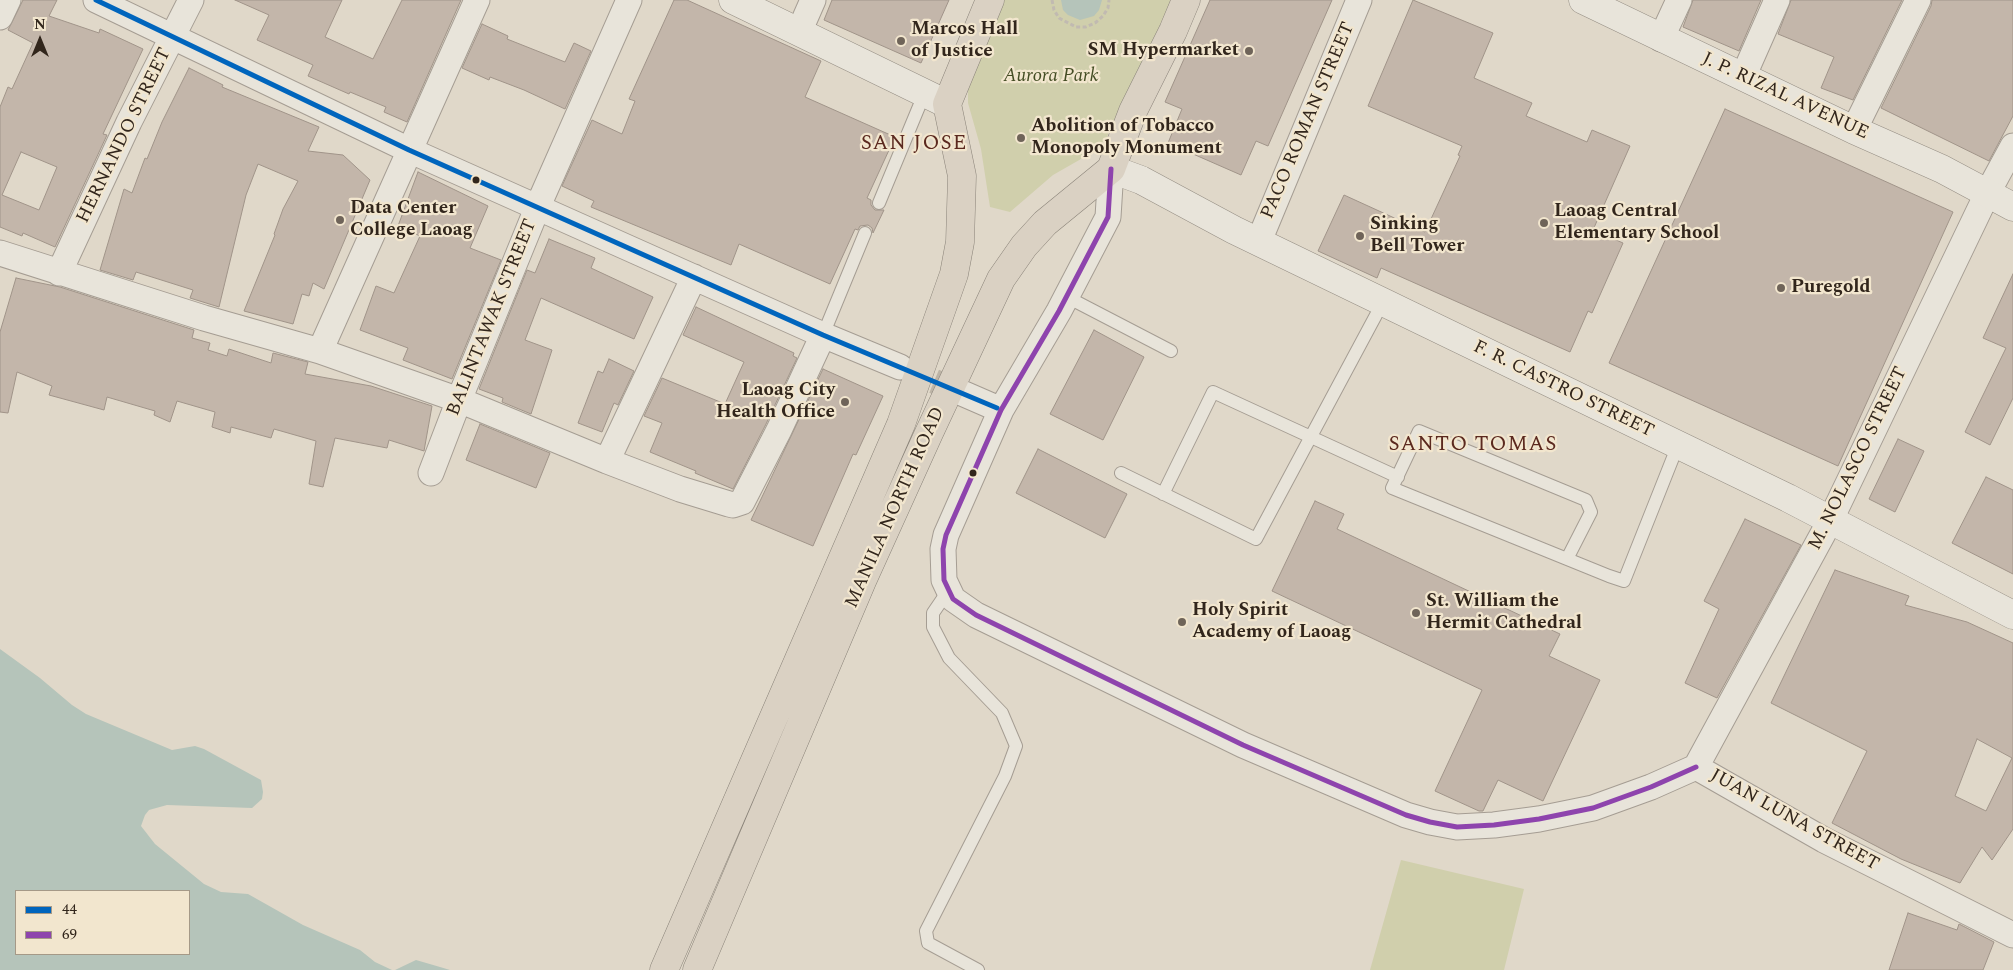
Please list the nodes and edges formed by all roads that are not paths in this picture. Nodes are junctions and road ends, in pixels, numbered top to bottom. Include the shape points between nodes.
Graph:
1 (8, 0) edge
2 (96, 0) edge
3 (191, 0) edge
4 (477, 0) edge
5 (630, 0) edge
6 (734, 0) edge
7 (813, 0) edge
8 (990, 0) edge
9 (1186, 0) edge
10 (1359, 0) edge
11 (1583, 0) edge
12 (1679, 0) edge
13 (1777, 0) edge
14 (1918, 0) edge
15 (0, 17) edge
16 (799, 32) junction
17 (173, 38) junction
18 (1661, 39) junction
19 (1742, 77) junction
20 (936, 98) junction
21 (1854, 130) junction
22 (2013, 146) edge
23 (409, 150) junction
24 (1111, 169) junction
25 (1988, 194) junction
26 (879, 203) dead end
27 (538, 206) junction
28 (2013, 207) edge
29 (865, 233) dead end
30 (1259, 241) junction
31 (0, 253) edge
32 (59, 273) junction
33 (694, 278) junction
34 (1067, 297) junction
35 (1383, 302) junction
36 (823, 335) junction
37 (1171, 350) dead end
38 (320, 351) junction
39 (900, 367) tunnel mouth
40 (954, 390) tunnel mouth
41 (459, 400) junction
42 (1001, 410) junction
43 (1312, 437) junction
44 (1678, 446) junction
45 (607, 461) junction
46 (431, 474) dead end
47 (1121, 474) dead end
48 (1398, 477) junction
49 (1163, 494) junction
50 (1831, 519) junction
51 (1568, 559) junction
52 (850, 576) junction
53 (948, 591) junction
54 (2013, 615) edge
55 (1696, 768) junction
56 (2013, 935) edge
57 (664, 970) edge
58 (697, 970) edge
59 (978, 970) edge

1 - 15 street
2 - 17 street
3 - 17 street, HERNANDO STREET
4 - 23 street
5 - 27 street, BALINTAWAK STREET
6 - 16 main road
7 - 16 street
8 - 20 highway
9 - 24 highway, MANILA NORTH ROAD via 1133,111
10 - 30 street, PACO ROMAN STREET
11 - 18 main road, J. P. RIZAL AVENUE
12 - 18 street
13 - 19 street
14 - 21 street
16 - 20 main road
17 - 23 street
17 - 32 street, HERNANDO STREET via 129,122
18 - 19 main road, J. P. RIZAL AVENUE
19 - 21 main road, J. P. RIZAL AVENUE
20 - 26 lane
20 - 52 highway, MANILA NORTH ROAD via 962,176 960,242 954,274
21 - 25 main road, J. P. RIZAL AVENUE via 1942,168
22 - 25 street, M. NOLASCO STREET
23 - 27 street
23 - 38 street
24 - 30 main road, F. R. CASTRO STREET via 1141,180
24 - 34 street via 1108,217
24 - 52 highway, MANILA NORTH ROAD via 1045,223 1001,279 928,433
25 - 28 main road, J. P. RIZAL AVENUE
25 - 50 street, M. NOLASCO STREET
27 - 33 street
27 - 41 street, BALINTAWAK STREET
29 - 36 lane
30 - 35 main road, F. R. CASTRO STREET
31 - 32 street
32 - 38 street
33 - 36 street
33 - 45 street
34 - 37 lane
34 - 42 street
35 - 43 lane
35 - 44 main road, F. R. CASTRO STREET
36 - 39 street
36 - 45 street via 742,502 728,504
38 - 41 street
40 - 42 street
41 - 45 street
41 - 46 street, BALINTAWAK STREET
42 - 53 street via 946,535 943,566
43 - 48 lane
43 - 49 lane via 1256,539
43 - 49 lane via 1213,392
44 - 50 main road, F. R. CASTRO STREET
44 - 51 lane via 1624,581
47 - 49 lane
48 - 51 lane via 1392,488
48 - 51 lane via 1419,431 1586,500 1591,512
50 - 54 main road, F. R. CASTRO STREET
50 - 55 street, M. NOLASCO STREET
52 - 57 highway, MANILA NORTH ROAD
52 - 58 highway, MANILA NORTH ROAD
53 - 55 street, JUAN LUNA STREET via 953,599 976,615 1243,744 1406,815 1430,822 1457,827 1494,825 1594,808
53 - 59 lane via 933,613 933,628 949,658 1002,713 1016,746 1006,776 926,931 928,943
55 - 56 street, JUAN LUNA STREET via 1824,840

